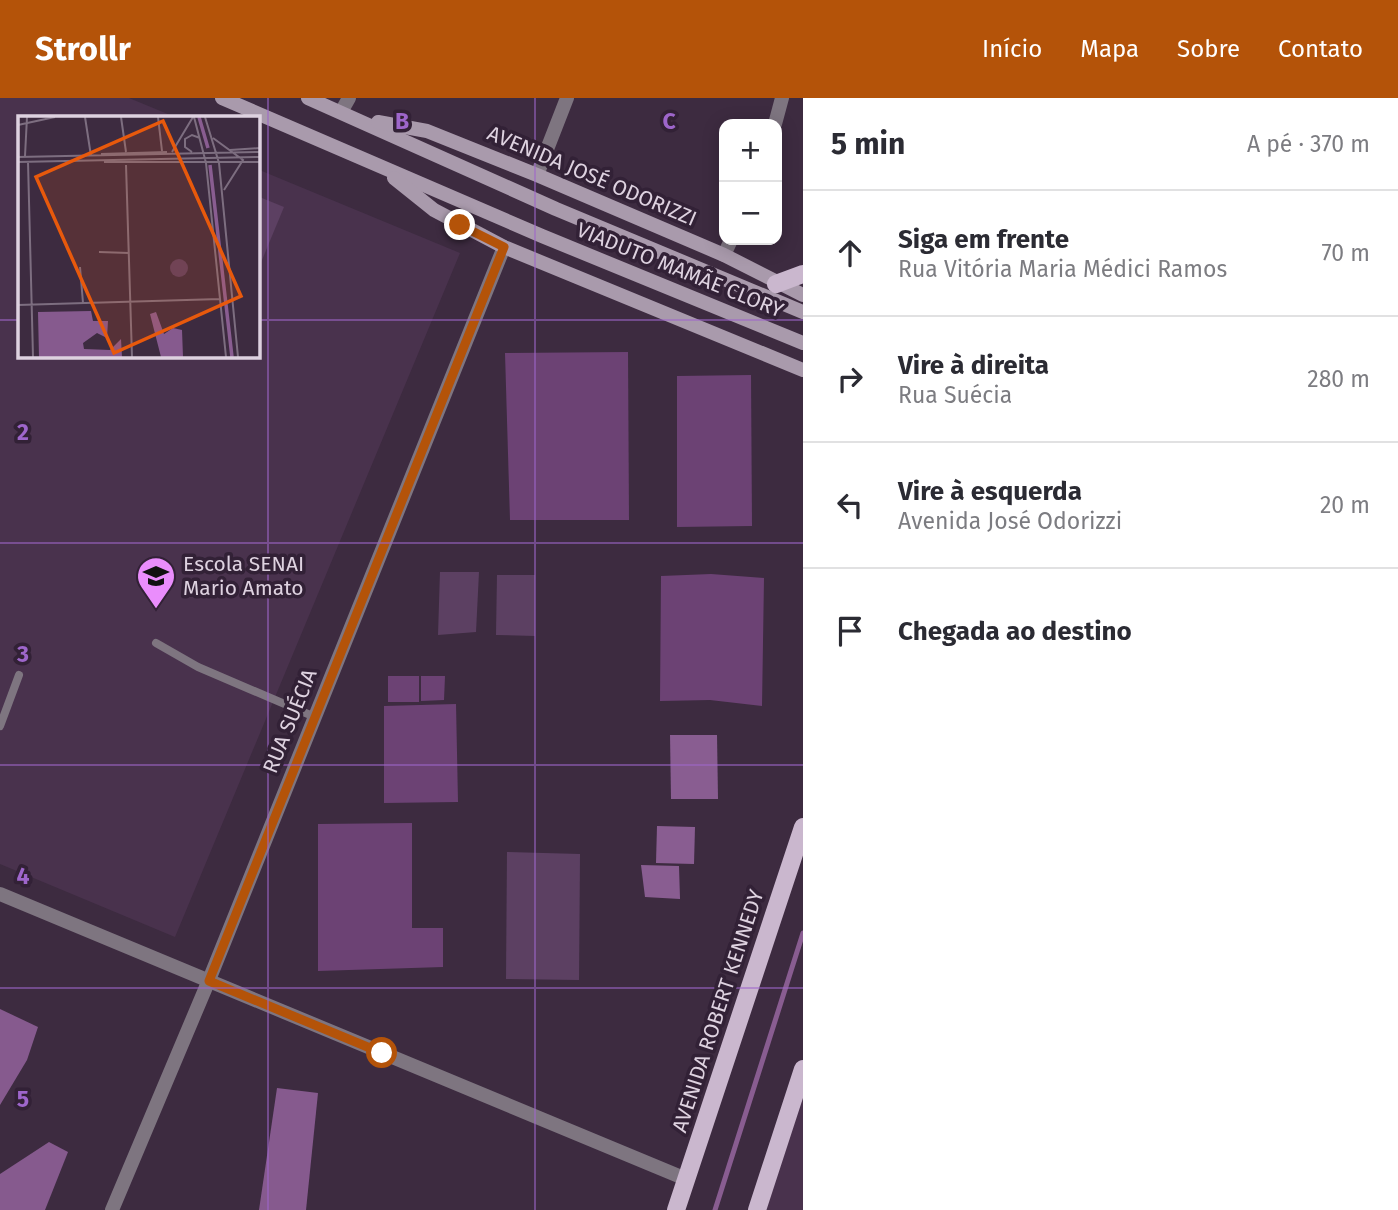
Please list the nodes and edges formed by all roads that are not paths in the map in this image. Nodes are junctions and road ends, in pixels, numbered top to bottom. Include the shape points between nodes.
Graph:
1 (222, 98) edge
2 (308, 98) edge
3 (349, 98) edge
4 (567, 98) edge
5 (782, 98) edge
6 (341, 112) junction
7 (356, 119) junction
8 (776, 119) edge
9 (378, 166) junction
10 (537, 175) junction
11 (556, 209) joint
12 (729, 245) edge
13 (504, 247) junction
14 (724, 255) junction
15 (803, 274) edge
16 (776, 284) junction
17 (803, 295) edge
18 (803, 312) edge
19 (803, 343) edge
20 (803, 370) edge
21 (156, 643) dead end
22 (19, 676) dead end
23 (315, 717) junction
24 (0, 726) edge
25 (803, 827) edge
26 (0, 894) edge
27 (209, 981) junction
28 (803, 1069) edge
29 (686, 1179) junction
30 (112, 1210) edge
31 (676, 1210) edge
32 (757, 1210) edge

1 - 9 main road
2 - 6 main road, AVENIDA JOSÉ ODORIZZI
3 - 6 street
4 - 10 street
5 - 8 street
6 - 7 main road, AVENIDA JOSÉ ODORIZZI
7 - 10 main road, AVENIDA JOSÉ ODORIZZI via 427,131
7 - 11 main road, AVENIDA JOSÉ ODORIZZI
9 - 13 main road via 434,210
9 - 19 main road, VIADUTO MAMÃE CLORY
10 - 14 main road, AVENIDA JOSÉ ODORIZZI
11 - 18 main road, VIADUTO MAMÃE CLORY
12 - 14 street
13 - 20 main road
13 - 23 street, RUA SUÉCIA
14 - 16 main road, AVENIDA JOSÉ ODORIZZI
15 - 16 main road
16 - 17 main road, AVENIDA JOSÉ ODORIZZI
21 - 23 lane via 198,667
22 - 24 lane
23 - 27 street, RUA SUÉCIA
25 - 29 main road, AVENIDA ROBERT KENNEDY
26 - 27 street
27 - 29 street
27 - 30 street, RUA SUÉCIA
28 - 32 main road
29 - 31 main road, AVENIDA ROBERT KENNEDY

